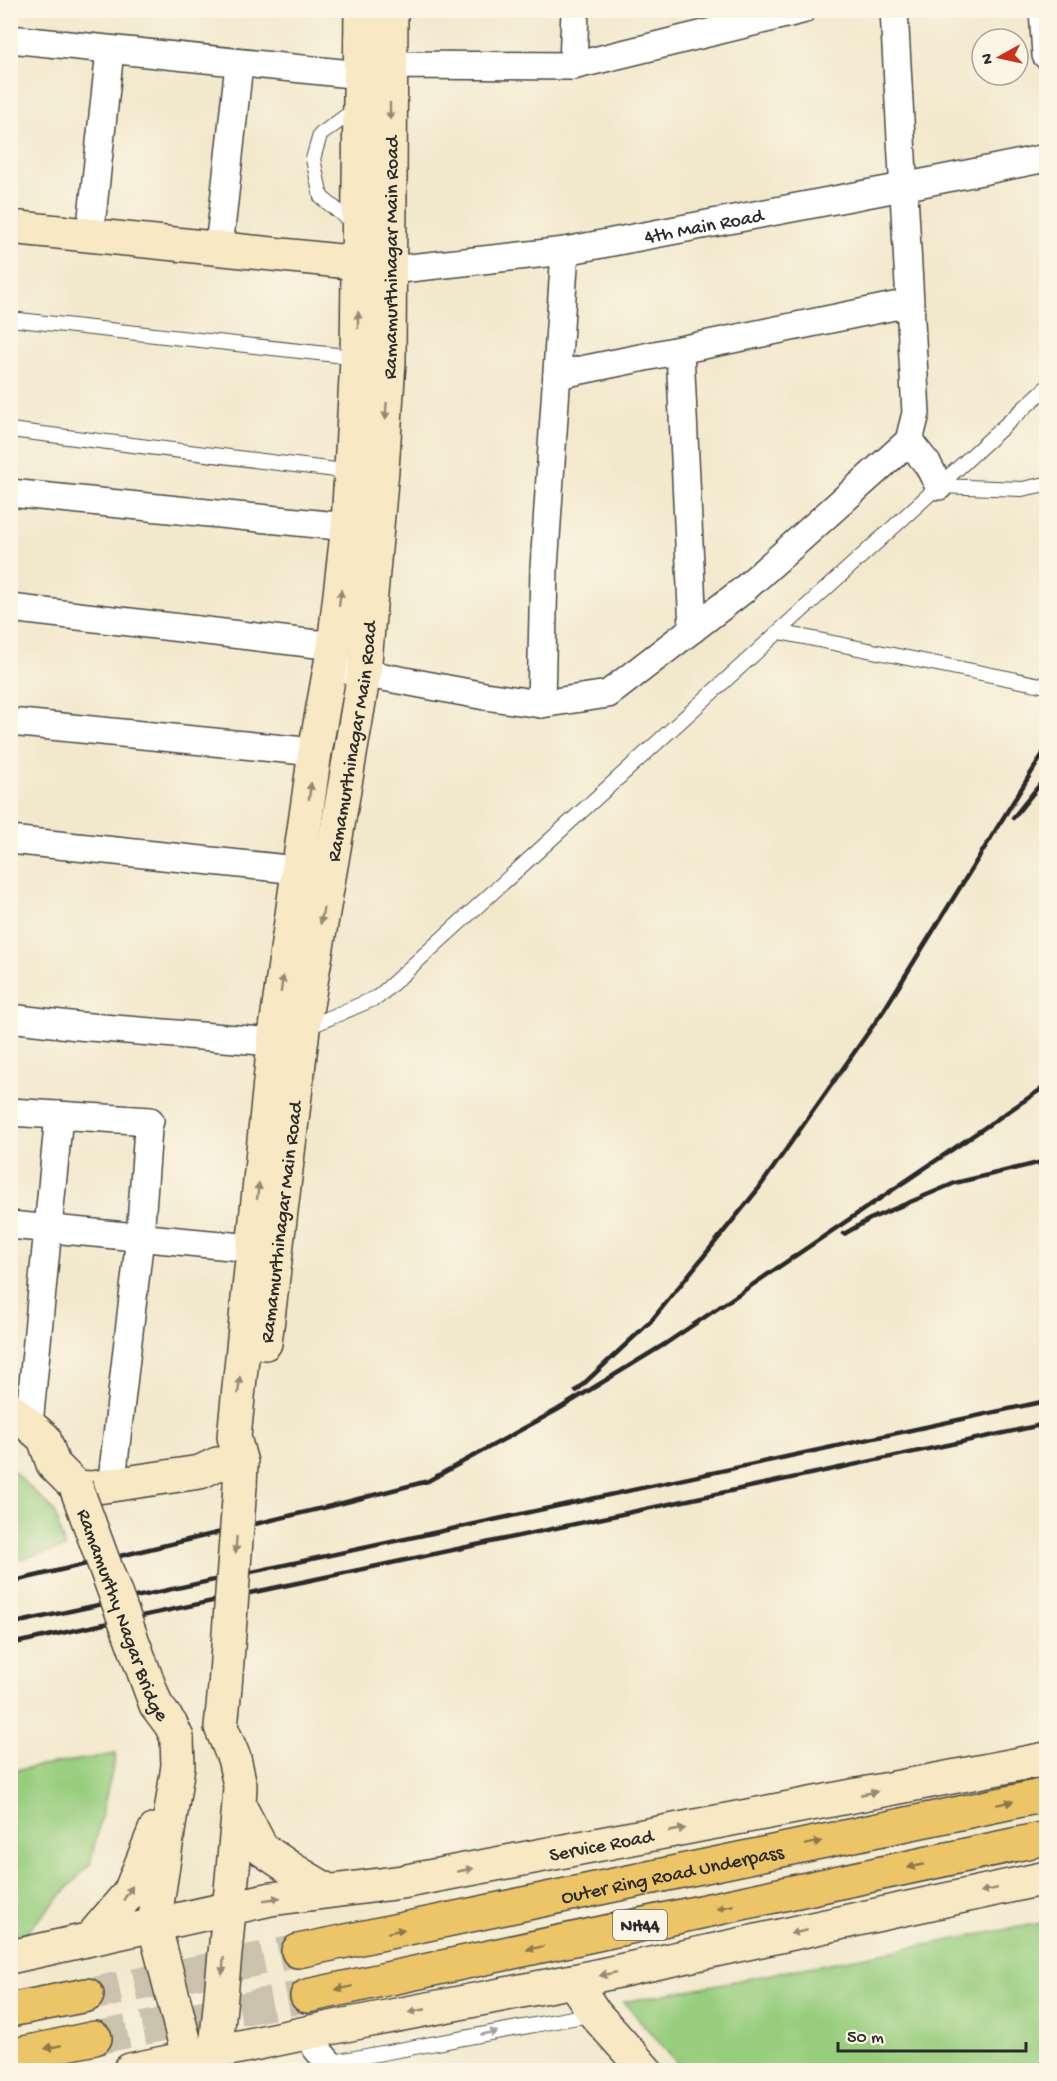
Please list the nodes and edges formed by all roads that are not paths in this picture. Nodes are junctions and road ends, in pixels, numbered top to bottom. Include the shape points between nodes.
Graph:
1 (360, 10) edge
2 (391, 10) edge
3 (575, 10) edge
4 (802, 10) edge
5 (894, 10) edge
6 (1043, 10) edge
7 (706, 22) edge
8 (10, 39) edge
9 (110, 51) junction
10 (1047, 55) edge
11 (239, 64) junction
12 (573, 66) junction
13 (370, 82) junction
14 (1047, 158) edge
15 (903, 188) junction
16 (357, 226) junction
17 (10, 227) edge
18 (90, 235) junction
19 (219, 248) junction
20 (565, 251) junction
21 (359, 263) junction
22 (391, 270) junction
23 (909, 303) junction
24 (10, 318) edge
25 (680, 351) junction
26 (357, 359) junction
27 (557, 375) junction
28 (1047, 388) edge
29 (10, 430) edge
30 (909, 441) junction
31 (352, 472) junction
32 (1047, 484) edge
33 (939, 486) junction
34 (10, 493) edge
35 (363, 528) junction
36 (10, 608) edge
37 (693, 629) junction
38 (779, 632) junction
39 (332, 657) junction
40 (364, 673) junction
41 (1047, 686) edge
42 (541, 704) junction
43 (10, 722) edge
44 (315, 752) junction
45 (10, 840) edge
46 (314, 872) junction
47 (10, 1018) edge
48 (288, 1036) junction
49 (10, 1112) edge
50 (59, 1115) junction
51 (10, 1224) edge
52 (47, 1228) junction
53 (140, 1237) junction
54 (252, 1248) junction
55 (17, 1423) edge
56 (113, 1471) junction
57 (233, 1471) junction
58 (65, 1476) junction
59 (178, 1752) junction
60 (1047, 1759) edge
61 (1047, 1795) edge
62 (240, 1805) junction
63 (1047, 1838) edge
64 (1047, 1878) edge
65 (328, 1891) junction
66 (228, 1908) junction
67 (154, 1924) junction
68 (91, 1938) junction
69 (298, 1951) tunnel mouth
70 (10, 1957) edge
71 (573, 1982) junction
72 (87, 1995) tunnel mouth
73 (307, 1996) tunnel mouth
74 (10, 2010) edge
75 (595, 2014) junction
76 (298, 2035) junction
77 (95, 2038) tunnel mouth
78 (10, 2056) edge
79 (202, 2063) edge
80 (331, 2066) edge
81 (130, 2070) edge
82 (251, 2070) edge
83 (645, 2070) edge

1 - 13 main road, Ramamurthinagar Main Road
2 - 13 main road, Ramamurthinagar Main Road
3 - 12 street
4 - 7 street
5 - 15 street
6 - 10 street
7 - 12 street
8 - 9 street
9 - 11 street
9 - 18 street
11 - 13 street
11 - 19 street
12 - 13 street
13 - 16 main road, Ramamurthinagar Main Road
13 - 16 lane via 320,135 313,159 321,197
13 -> 22 main road, Ramamurthinagar Main Road
14 - 15 street, 4th Main Road
15 - 20 street, 4th Main Road
15 - 23 street
16 - 21 main road, Ramamurthinagar Main Road
17 - 18 main road, 4th Main Road
18 - 19 main road, 4th Main Road
19 - 21 main road, 4th Main Road
20 - 22 street, 4th Main Road
20 - 27 street
21 - 22 main road, 4th Main Road
26 -> 21 main road, Ramamurthinagar Main Road
22 -> 35 main road, Ramamurthinagar Main Road via 389,361
23 - 25 street
23 - 30 street via 916,413
24 - 26 lane
25 - 27 street
25 - 37 street
26 - 31 main road, Ramamurthinagar Main Road
27 - 42 street via 544,568
28 - 33 lane
29 - 31 lane
30 - 33 street
30 - 37 street via 742,591
31 - 35 main road, Ramamurthinagar Main Road
32 - 33 lane via 1022,489
33 - 38 lane
34 - 35 street
39 -> 35 main road, Ramamurthinagar Main Road
35 - 40 main road, Ramamurthinagar Main Road
36 - 39 street
37 - 42 street via 608,694
38 - 41 lane
38 - 48 lane via 378,997
39 - 40 street
39 - 44 main road, Ramamurthinagar Main Road
40 - 42 street
40 - 46 main road, Ramamurthinagar Main Road
43 - 44 street
46 -> 44 main road, Ramamurthinagar Main Road
45 - 46 street
46 - 48 main road, Ramamurthinagar Main Road
47 - 48 street via 90,1027
54 -> 48 main road, Ramamurthinagar Main Road
48 - 57 main road, Ramamurthinagar Main Road via 254,1442
49 - 50 street
50 - 52 street
50 - 53 street via 149,1125
51 - 52 street
52 - 53 street
52 - 55 street
53 - 54 street
53 - 56 street
57 -> 54 main road, Ramamurthinagar Main Road
55 - 58 main road via 41,1462
56 - 57 main road via 199,1459
56 - 58 main road
57 - 58 main road via 92,1488
57 -> 62 main road, Ramamurthinagar Main Road, bridge via 221,1727 234,1758
58 - 59 main road, Ramamurthy Nagar Bridge, bridge via 156,1705 171,1725
59 - 67 main road
68 -> 59 main road via 130,1892
65 -> 60 main road, Service Road via 402,1882
69 -> 61 highway, Outer Ring Road Underpass / NH44
62 - 65 main road via 262,1849
62 - 66 main road, Ramamurthinagar Main Road
63 -> 73 highway, NH44
64 -> 71 main road
66 -> 65 main road, Service Road
66 - 67 main road, Service Road
66 -> 79 main road, Ramamurthinagar Main Road
67 - 68 main road, Service Road
67 - 79 main road
68 - 70 main road, Service Road
71 - 75 main road
71 -> 76 main road
72 - 74 highway
80 -> 75 lane
75 - 83 main road
76 - 79 main road
76 - 80 street
76 - 82 main road
77 -> 78 highway
79 - 81 main road

